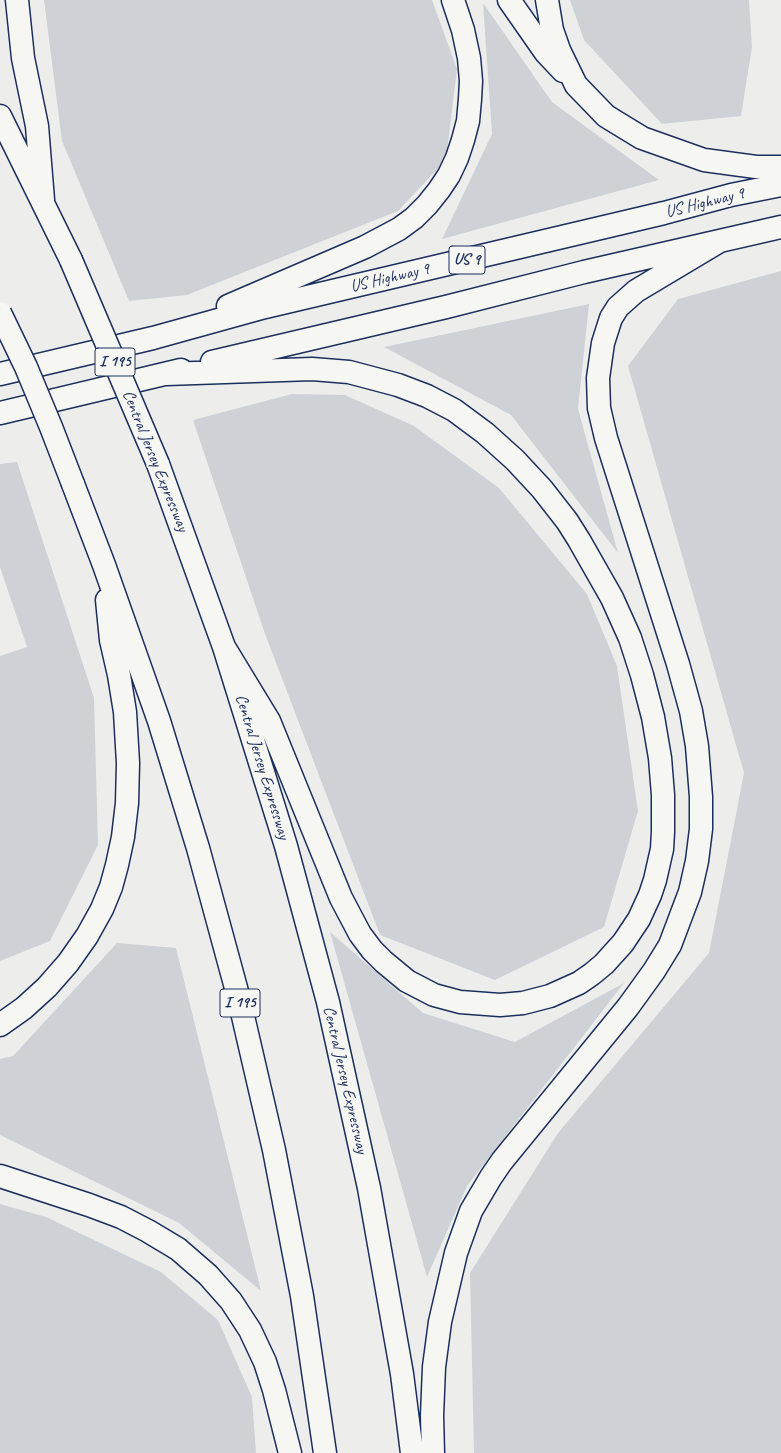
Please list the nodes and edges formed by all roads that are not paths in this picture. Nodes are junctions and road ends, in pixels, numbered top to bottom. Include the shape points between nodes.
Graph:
1 (17, 0) edge
2 (453, 0) edge
3 (509, 0) edge
4 (547, 0) edge
5 (576, 84) junction
6 (0, 116) edge
7 (781, 167) edge
8 (781, 185) edge
9 (43, 200) junction
10 (781, 227) edge
11 (718, 242) junction
12 (0, 313) edge
13 (153, 338) junction
14 (0, 374) edge
15 (166, 374) junction
16 (0, 413) edge
17 (104, 565) junction
18 (224, 647) junction
19 (0, 1025) edge
20 (0, 1176) edge
21 (290, 1453) edge
22 (325, 1453) edge
23 (412, 1453) edge
24 (433, 1453) edge

1 - 9 highway via 23,58 37,126
2 - 13 highway via 463,30 468,58 468,121 449,175 427,205 399,229 365,247
3 - 5 highway via 546,53
4 - 5 highway via 552,30
5 - 7 highway via 606,116 642,138 704,160 756,167
6 - 9 highway, Central Jersey Expressway / I 195
8 - 13 highway, US Highway 9 / US 9 via 265,307
9 - 18 highway, Central Jersey Expressway / I 195, bridge via 158,464
10 - 11 highway, US 9
11 - 15 highway, US 9
11 - 24 highway via 636,291 618,307 602,343 598,378 599,408 606,438 691,711 697,746 701,829 690,892 670,945 654,971 628,1007 502,1161 471,1211 456,1253 440,1322 434,1368
12 - 17 highway, I 195, bridge via 34,387
13 - 14 highway, US Highway 9 / US 9
15 - 16 highway, US 9
15 - 18 highway via 312,369 349,372 398,385 454,410 485,433 542,489 591,558 630,638 642,675 660,758 663,832 659,865 639,919 623,943 604,964 578,983 550,996 523,1003 500,1005 460,1002 434,995 407,981 384,962 360,934 315,837 268,721
17 - 19 highway via 111,640 125,712 127,756 127,803 117,864 102,909 68,963 30,1003
17 - 22 highway, I 195 via 159,721 240,999 274,1150 302,1296
18 - 23 highway, Central Jersey Expressway / I 195 via 286,846 328,1002 372,1203 402,1374
20 - 21 highway via 121,1217 178,1249 208,1275 239,1313 265,1362

